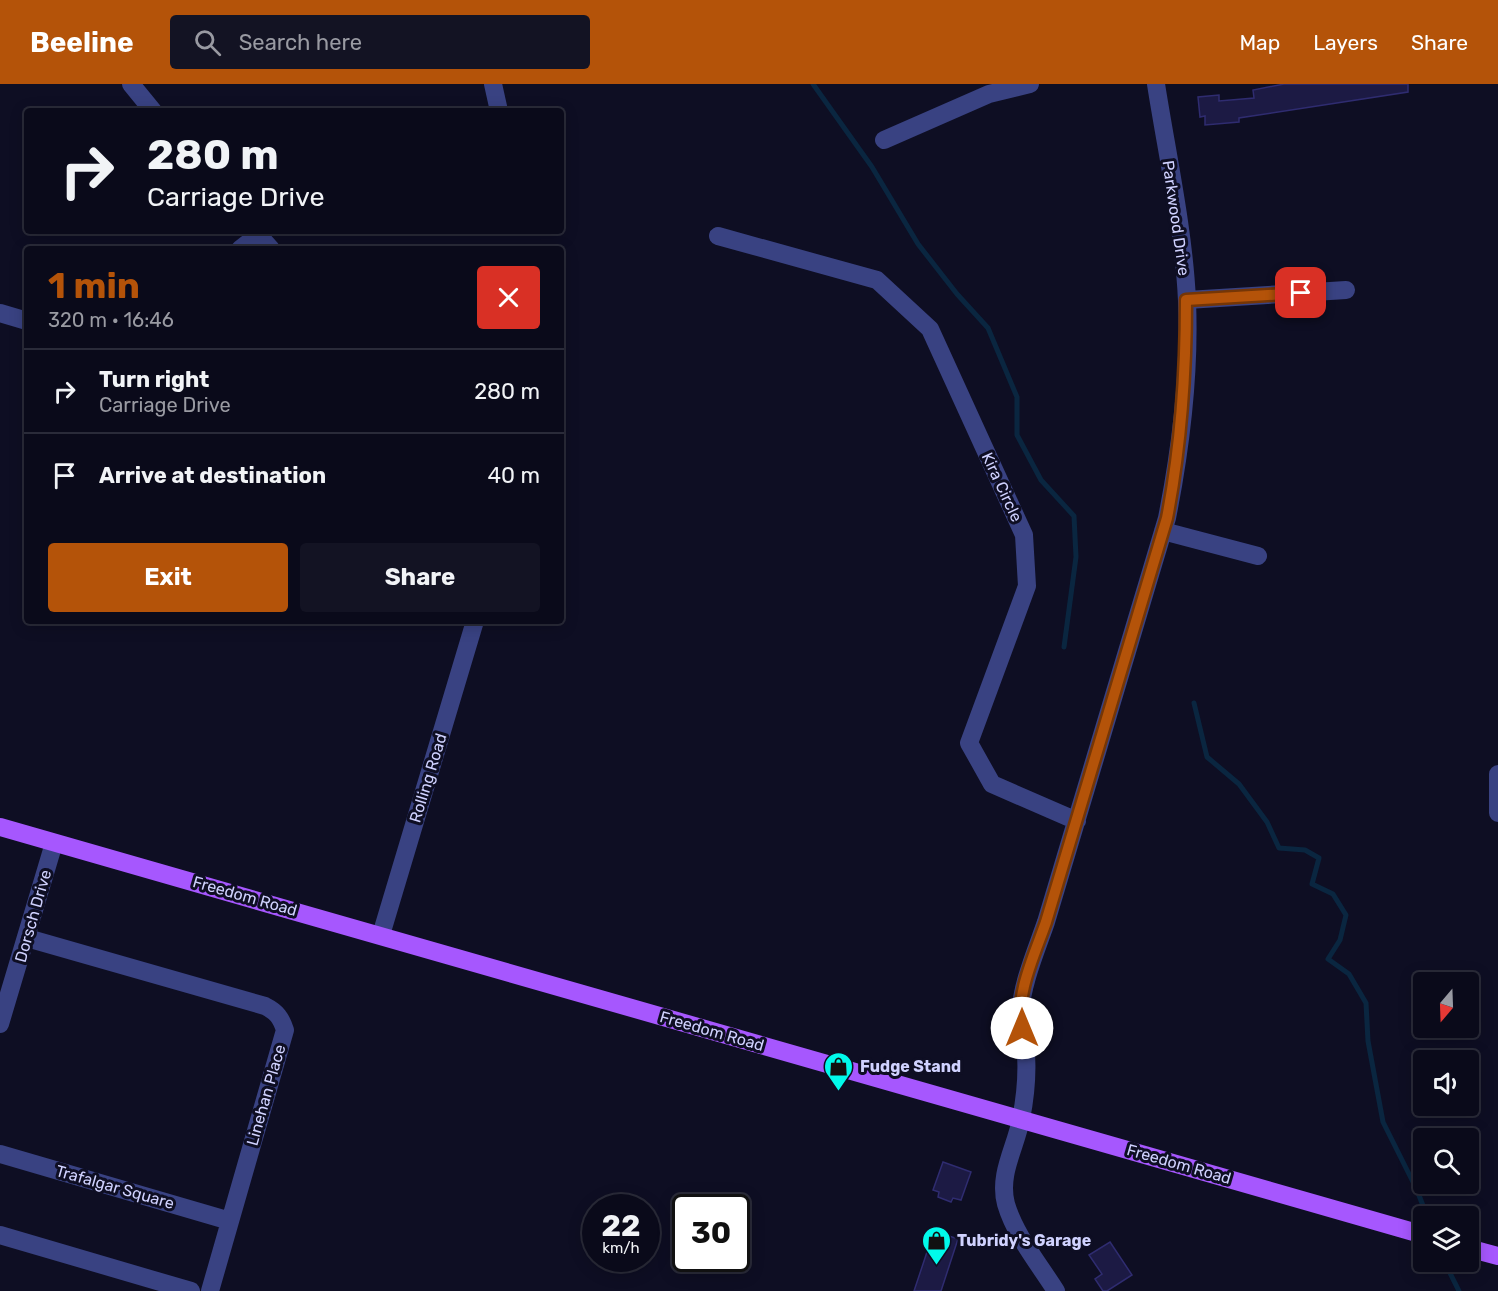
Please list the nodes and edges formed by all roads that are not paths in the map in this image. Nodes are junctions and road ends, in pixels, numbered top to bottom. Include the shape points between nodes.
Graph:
1 (131, 84) edge
2 (493, 84) edge
3 (1030, 84) edge
4 (1156, 84) edge
5 (151, 108) edge
6 (498, 108) edge
7 (884, 140) dead end
8 (255, 234) edge
9 (257, 234) edge
10 (718, 236) dead end
11 (243, 246) edge
12 (268, 246) edge
13 (1346, 290) dead end
14 (1186, 300) junction
15 (0, 313) edge
16 (24, 320) edge
17 (1162, 531) junction
18 (1258, 556) dead end
19 (474, 624) edge
20 (1498, 774) edge
21 (1498, 813) edge
22 (1077, 820) junction
23 (0, 827) edge
24 (54, 843) junction
25 (381, 935) junction
26 (27, 938) junction
27 (0, 1024) edge
28 (1021, 1120) junction
29 (0, 1154) edge
30 (230, 1221) junction
31 (1413, 1232) edge
32 (0, 1235) edge
33 (1479, 1251) edge
34 (1498, 1256) edge
35 (191, 1291) edge
36 (210, 1291) edge
37 (1056, 1291) edge

1 - 5 street
2 - 6 street
3 - 7 street via 989,94
4 - 14 street, Parkwood Drive
8 - 11 street
9 - 12 street
10 - 22 street, Kira Circle via 877,280 930,329 1024,536 1027,585 969,743 992,784
13 - 14 street
14 - 17 street, Parkwood Drive via 1177,466
15 - 16 street
17 - 18 street
17 - 22 street, Parkwood Drive
19 - 25 street, Rolling Road
20 - 21 street
22 - 28 street, Parkwood Drive via 1023,999 1020,1016 1026,1080
23 - 24 main road, Freedom Road
24 - 25 main road, Freedom Road
24 - 26 street, Dorsch Drive
25 - 28 main road, Freedom Road
26 - 27 street, Dorsch Drive
26 - 30 street, Linehan Place via 276,1011 285,1030
28 - 31 main road, Freedom Road
28 - 37 street, Parkwood Drive via 1006,1170 1005,1202 1013,1222
29 - 30 street, Trafalgar Square
30 - 36 street, Linehan Place
32 - 35 street
33 - 34 main road

